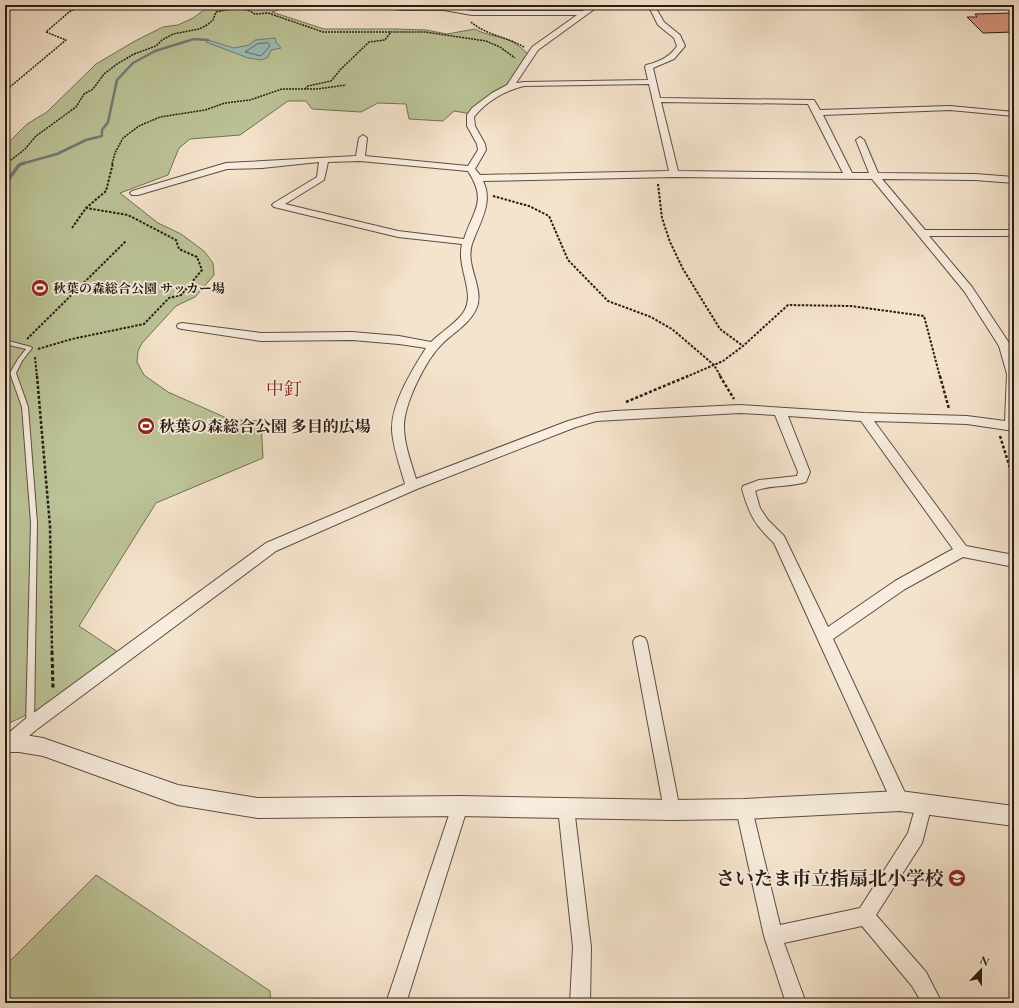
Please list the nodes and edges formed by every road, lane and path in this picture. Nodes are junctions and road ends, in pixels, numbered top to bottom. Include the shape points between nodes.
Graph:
1 (82, 5) edge
2 (366, 5) edge
3 (597, 5) edge
4 (651, 5) edge
5 (440, 7) edge
6 (584, 13) junction
7 (477, 29) dead end
8 (391, 32) junction
9 (531, 55) junction
10 (515, 58) dead end
11 (652, 82) junction
12 (346, 85) dead end
13 (510, 87) junction
14 (305, 89) junction
15 (5, 91) edge
16 (656, 100) junction
17 (818, 113) junction
18 (1014, 114) edge
19 (363, 138) dead end
20 (860, 140) dead end
21 (360, 158) junction
22 (324, 160) junction
23 (5, 165) edge
24 (471, 169) junction
25 (657, 174) junction
26 (674, 174) junction
27 (848, 175) junction
28 (875, 176) junction
29 (479, 178) junction
30 (1014, 180) edge
31 (135, 193) dead end
32 (482, 193) junction
33 (86, 208) junction
34 (72, 228) dead end
35 (921, 233) junction
36 (1014, 234) edge
37 (126, 241) dead end
38 (467, 242) junction
39 (182, 326) dead end
40 (26, 340) dead end
41 (5, 342) edge
42 (433, 346) junction
43 (743, 346) junction
44 (14, 352) dead end
45 (5, 360) edge
46 (714, 365) junction
47 (620, 404) dead end
48 (740, 409) junction
49 (780, 412) junction
50 (864, 417) junction
51 (952, 420) junction
52 (997, 424) junction
53 (1012, 426) edge
54 (1014, 481) edge
55 (412, 486) junction
56 (962, 552) junction
57 (1014, 561) edge
58 (825, 637) junction
59 (640, 642) dead end
60 (50, 696) dead end
61 (30, 726) junction
62 (7, 743) edge
63 (900, 801) junction
64 (924, 804) junction
65 (460, 806) junction
66 (566, 808) junction
67 (744, 809) junction
68 (672, 810) junction
69 (1014, 816) edge
70 (866, 916) junction
71 (773, 936) junction
72 (396, 1003) edge
73 (580, 1003) edge
74 (796, 1003) edge
75 (932, 1003) edge

1 - 15 path via 69,12 46,32 66,40
2 - 5 street
3 - 6 street
4 - 11 street via 661,23 677,37 681,46 677,54 663,64 649,67
5 - 6 street via 472,13
6 - 9 street via 535,49
7 - 9 path via 510,39 523,46
8 - 10 path via 425,32 486,41 500,46
8 - 14 path via 385,40 369,42 331,81
8 - 23 path via 323,32 268,14 255,14 235,8 220,10 216,12 213,20 200,29 173,34 156,46 117,64 104,74 93,89 84,94 76,107 36,136
9 - 13 street
11 - 13 street via 524,84
11 - 16 street
12 - 14 path
13 - 24 street via 495,95 470,117 471,126 482,150
14 - 33 path via 282,89 250,100 160,117 139,126 124,138 116,153 106,191
16 - 17 street via 811,102
16 - 26 street
17 - 18 street via 950,108
17 - 27 street
19 - 21 street
20 - 28 street
21 - 22 street
21 - 24 street
22 - 31 street via 226,166
22 - 38 street via 321,178 277,205 398,234
24 - 29 street
25 - 26 street
25 - 29 street
25 - 43 path via 662,218 683,269 720,329
26 - 27 street
27 - 28 street
28 - 30 street
28 - 35 street
29 - 32 street
32 - 38 street via 482,209
32 - 46 path via 529,206 549,216 568,260 608,301 651,317 672,329
33 - 34 path
33 - 60 path via 128,215 176,240 179,249 197,257 202,270 181,295 169,298 144,324 66,341 38,349 34,354 50,526 53,690
35 - 36 street
35 - 53 street via 968,289 1005,346 1013,374
37 - 40 path
38 - 42 street via 465,260 474,292 473,302 469,313
39 - 42 street via 261,337 352,336
41 - 61 lane via 29,348 14,373 25,407 34,523
42 - 55 street via 402,405 398,424
43 - 46 path
43 - 51 path via 788,305 851,306 924,316
44 - 45 path
46 - 47 path
46 - 48 path
48 - 49 street
48 - 55 street via 596,418 572,424
49 - 50 street
49 - 58 street via 804,472 802,479 791,483 754,484 748,489 754,509 763,524 779,540
50 - 51 street
50 - 56 street
51 - 52 street
52 - 53 street
52 - 54 path
55 - 61 street via 271,547
56 - 57 street
56 - 58 street via 900,585
58 - 63 street
59 - 68 street
61 - 62 street
62 - 65 street via 43,747 178,795 220,804 288,809
63 - 64 street
63 - 67 street
64 - 69 street
64 - 70 street via 916,837
65 - 66 street
65 - 72 street
66 - 68 street
66 - 73 street via 582,947
67 - 68 street
67 - 71 street
70 - 71 street
70 - 75 street via 919,979
71 - 74 street

